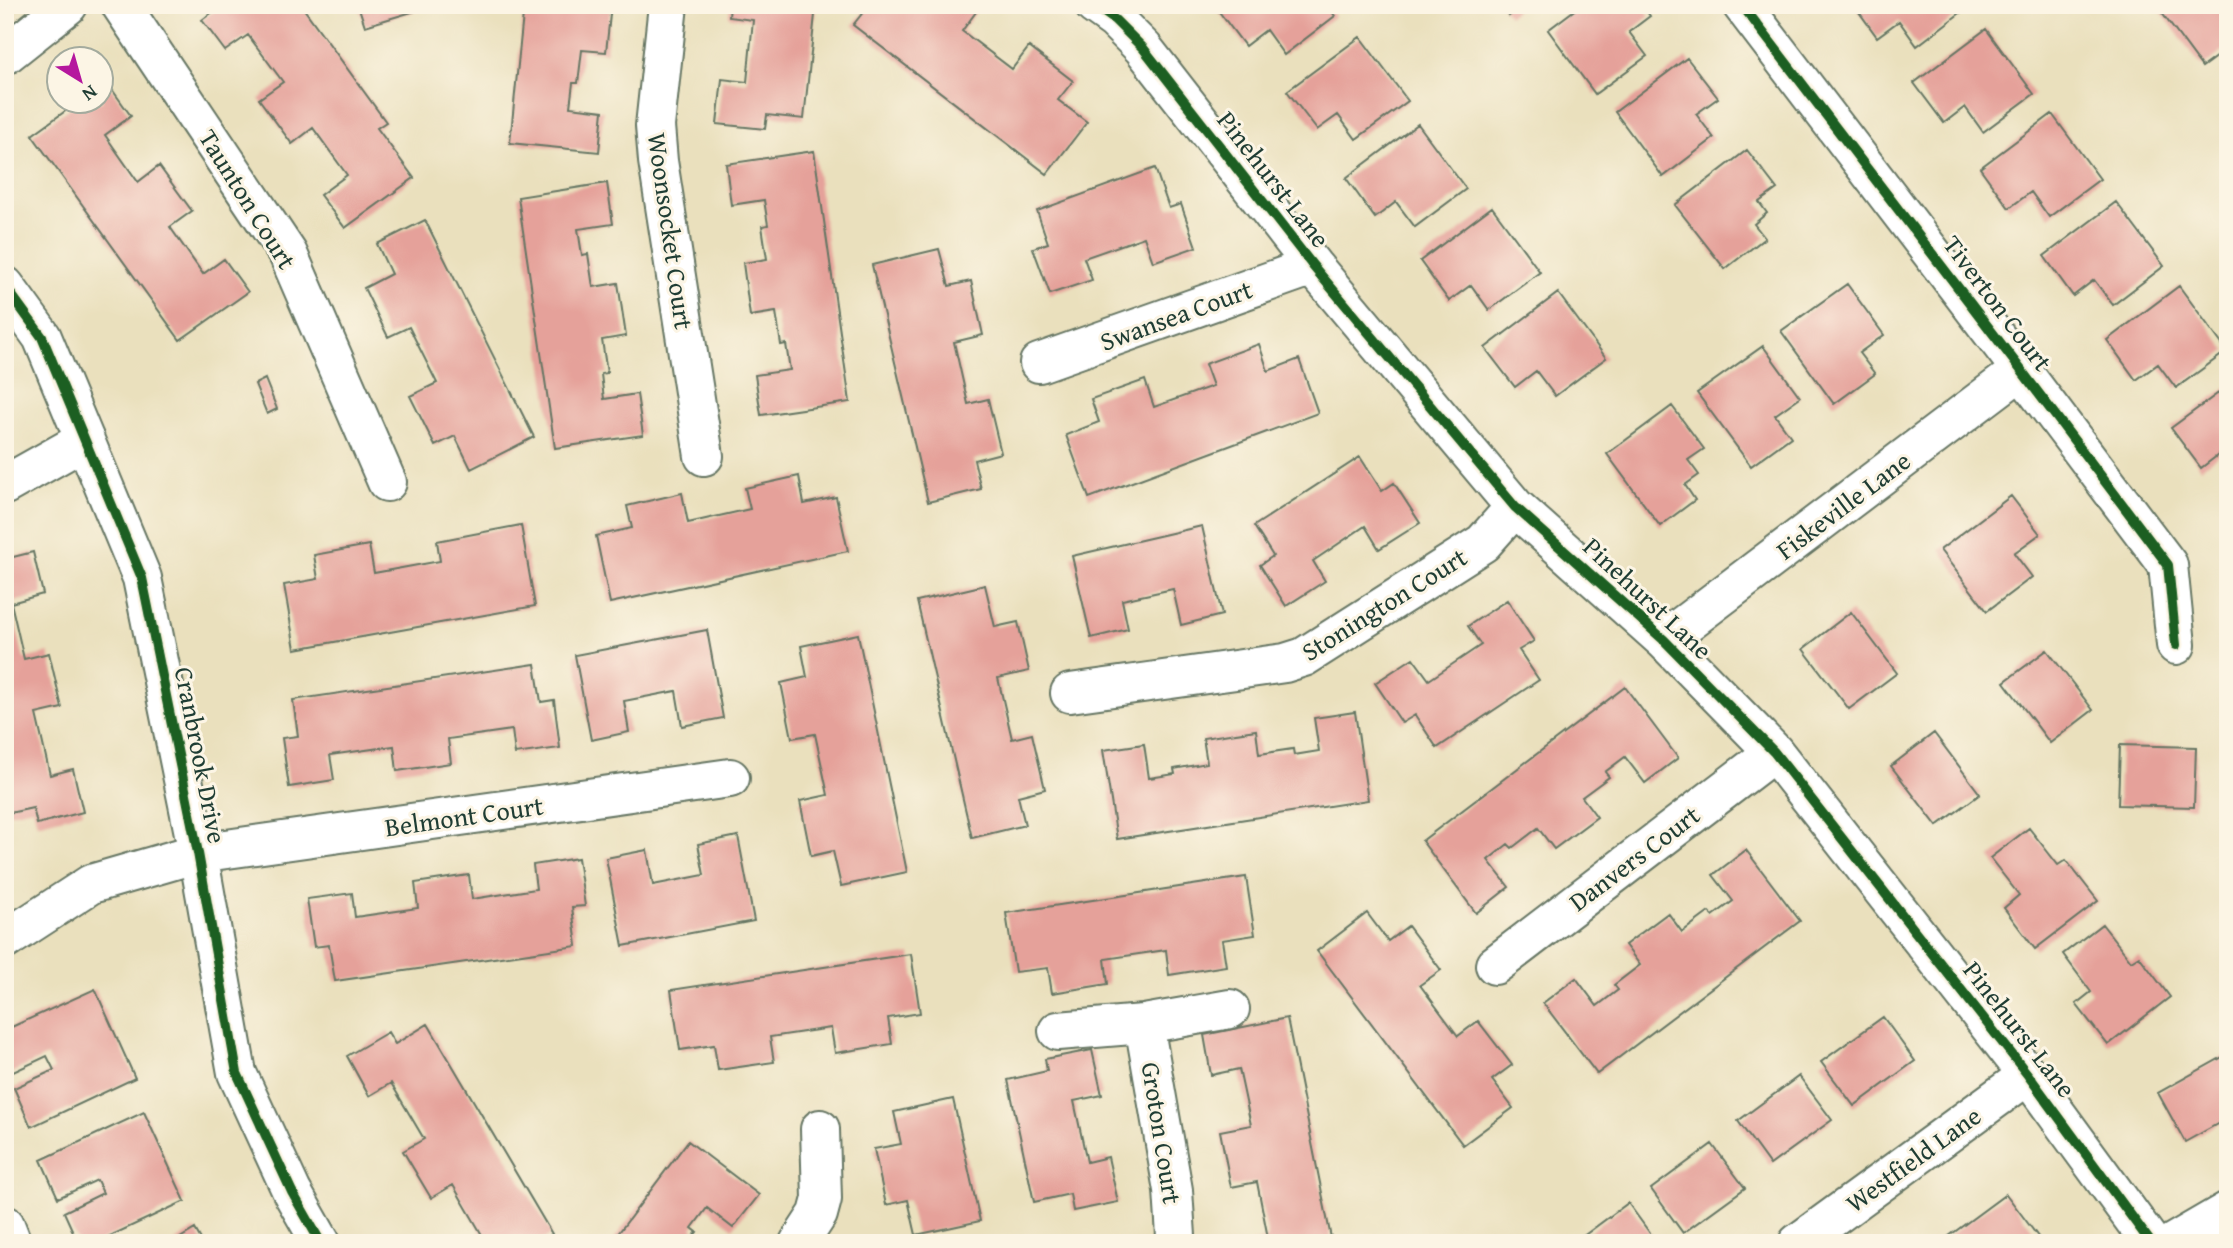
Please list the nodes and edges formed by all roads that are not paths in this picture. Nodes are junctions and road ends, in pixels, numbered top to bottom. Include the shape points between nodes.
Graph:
1 (68, 5) edge
2 (121, 5) edge
3 (668, 5) edge
4 (1094, 5) edge
5 (1742, 5) edge
6 (5, 55) edge
7 (1313, 266) junction
8 (5, 286) edge
9 (1039, 363) dead end
10 (2021, 370) junction
11 (85, 440) junction
12 (705, 456) dead end
13 (387, 482) dead end
14 (5, 485) edge
15 (1515, 507) junction
16 (1664, 640) junction
17 (2176, 645) dead end
18 (1070, 693) dead end
19 (1774, 752) junction
20 (730, 778) dead end
21 (198, 853) junction
22 (5, 940) edge
23 (1495, 965) dead end
24 (1230, 1009) dead end
25 (1144, 1024) junction
26 (1058, 1031) dead end
27 (2028, 1074) junction
28 (820, 1129) dead end
29 (2228, 1211) edge
30 (5, 1225) edge
31 (12, 1243) edge
32 (321, 1243) edge
33 (799, 1243) edge
34 (1174, 1243) edge
35 (1798, 1243) edge
36 (2151, 1243) edge
37 (2173, 1243) edge

1 - 6 street
2 - 13 street, Taunton Court via 288,254
3 - 12 street, Woonsocket Court via 655,126
4 - 7 street, Pinehurst Lane via 1143,48
5 - 10 street, Tiverton Court
7 - 9 street, Swansea Court
7 - 15 street, Pinehurst Lane
8 - 11 street, Cranbrook Drive via 42,337
10 - 16 street, Fiskeville Lane
10 - 17 street, Tiverton Court via 2168,565
11 - 14 street
11 - 21 street, Cranbrook Drive via 142,578
15 - 16 street, Pinehurst Lane
15 - 18 street, Stonington Court via 1483,544 1304,657
16 - 19 street, Pinehurst Lane
19 - 23 street, Danvers Court
19 - 27 street, Pinehurst Lane
20 - 21 street, Belmont Court
21 - 22 street, Belmont Court via 92,884
21 - 32 street, Cranbrook Drive via 237,1073
24 - 25 street
25 - 26 street
25 - 34 street, Groton Court via 1173,1190
27 - 35 street, Westfield Lane
27 - 36 street, Pinehurst Lane
28 - 33 street via 822,1199
29 - 37 street
30 - 31 street

